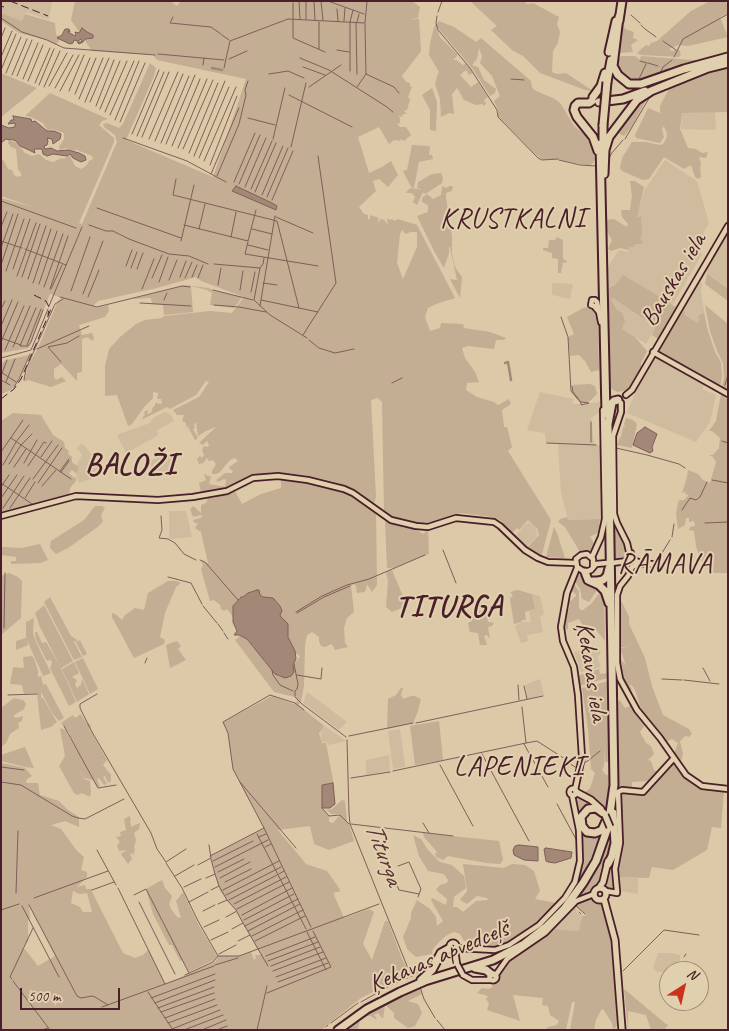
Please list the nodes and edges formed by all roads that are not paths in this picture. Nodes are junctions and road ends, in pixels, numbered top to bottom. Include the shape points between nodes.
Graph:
1 (621, 1) edge
2 (619, 17) junction
3 (614, 36) junction
4 (728, 58) edge
5 (728, 63) edge
6 (705, 66) junction
7 (596, 100) junction
8 (600, 144) dead end
9 (600, 168) junction
10 (603, 178) junction
11 (602, 190) junction
12 (728, 226) edge
13 (604, 255) junction
14 (604, 284) junction
15 (596, 304) joint
16 (653, 352) junction
17 (605, 383) junction
18 (728, 394) edge
19 (626, 395) junction
20 (620, 401) junction
21 (609, 419) junction
22 (1, 516) edge
23 (631, 562) junction
24 (609, 564) junction
25 (663, 564) dead end
26 (585, 566) junction
27 (610, 605) junction
28 (674, 758) junction
29 (728, 789) edge
30 (576, 792) junction
31 (613, 803) junction
32 (606, 820) junction
33 (608, 864) junction
34 (605, 894) junction
35 (592, 895) junction
36 (454, 948) junction
37 (472, 968) junction
38 (492, 976) junction
39 (421, 980) junction
40 (333, 1030) edge
41 (338, 1030) edge
42 (622, 1030) edge

1 - 2 highway
1 - 3 highway
2 - 3 highway
2 - 6 highway via 613,62 616,73 624,81 641,84
3 - 7 highway via 601,86 594,93
3 - 10 highway, bridge via 603,125
4 - 6 highway
5 - 6 highway
6 - 7 highway via 631,95
6 - 10 highway via 637,100 609,137
7 - 9 highway via 578,103 574,110 598,148
8 - 9 highway
9 - 11 highway
10 - 11 highway
11 - 13 highway
12 - 16 main road, Bauskas iela
13 - 14 highway, Ķekavas apvedceļš
13 - 17 highway, Ķekavas apvedceļš
14 - 15 highway
14 - 24 highway, Ķekavas apvedceļš
15 - 17 main road via 602,325
16 - 18 main road
16 - 19 main road, Bauskas iela
17 - 20 highway via 611,395
17 - 21 highway, Ķekavas apvedceļš
17 - 26 main road via 605,519 601,537
19 - 20 main road via 621,394
19 - 20 main road via 628,399
20 - 21 highway via 612,403
20 - 23 main road via 613,440 614,514 628,541
21 - 31 highway, Ķekavas apvedceļš
22 - 26 main road via 73,496 158,500 193,497 227,491 253,478 274,475 344,489 387,518 402,523 425,527 456,518 494,522 538,558
23 - 24 main road
23 - 25 main road
23 - 28 main road via 629,574 616,595 618,672 634,705
24 - 26 main road
24 - 26 highway via 605,578 600,581 590,579
24 - 27 highway, Ķekavas apvedceļš
26 - 27 highway via 588,580 605,591
26 - 30 main road, Ķekavas iela via 567,593 561,629 574,667 578,703 582,757
27 - 32 highway, Ķekavas apvedceļš via 612,769
28 - 29 main road via 698,785
28 - 34 main road via 645,791 622,790 618,793 620,844 614,869 617,893
30 - 32 main road via 594,802
30 - 36 main road, Ķekavas iela via 580,861 575,882 565,898 539,925 509,945 495,950
31 - 33 highway via 615,842
31 - 37 highway, Ķekavas apvedceļš via 596,861 564,909 524,944
32 - 33 main road via 612,845
32 - 39 highway, Ķekavas apvedceļš via 585,876 541,928 492,958
33 - 34 main road via 603,882
34 - 35 main road
34 - 35 main road via 595,890
34 - 42 main road via 616,946
35 - 38 main road via 576,901 545,933 509,958
36 - 38 main road, bridge via 463,974 472,980
36 - 39 highway via 441,953 432,970
37 - 38 highway via 483,969
37 - 41 highway, Ķekavas apvedceļš via 425,981 393,995
39 - 40 highway, Ķekavas apvedceļš via 377,1000

